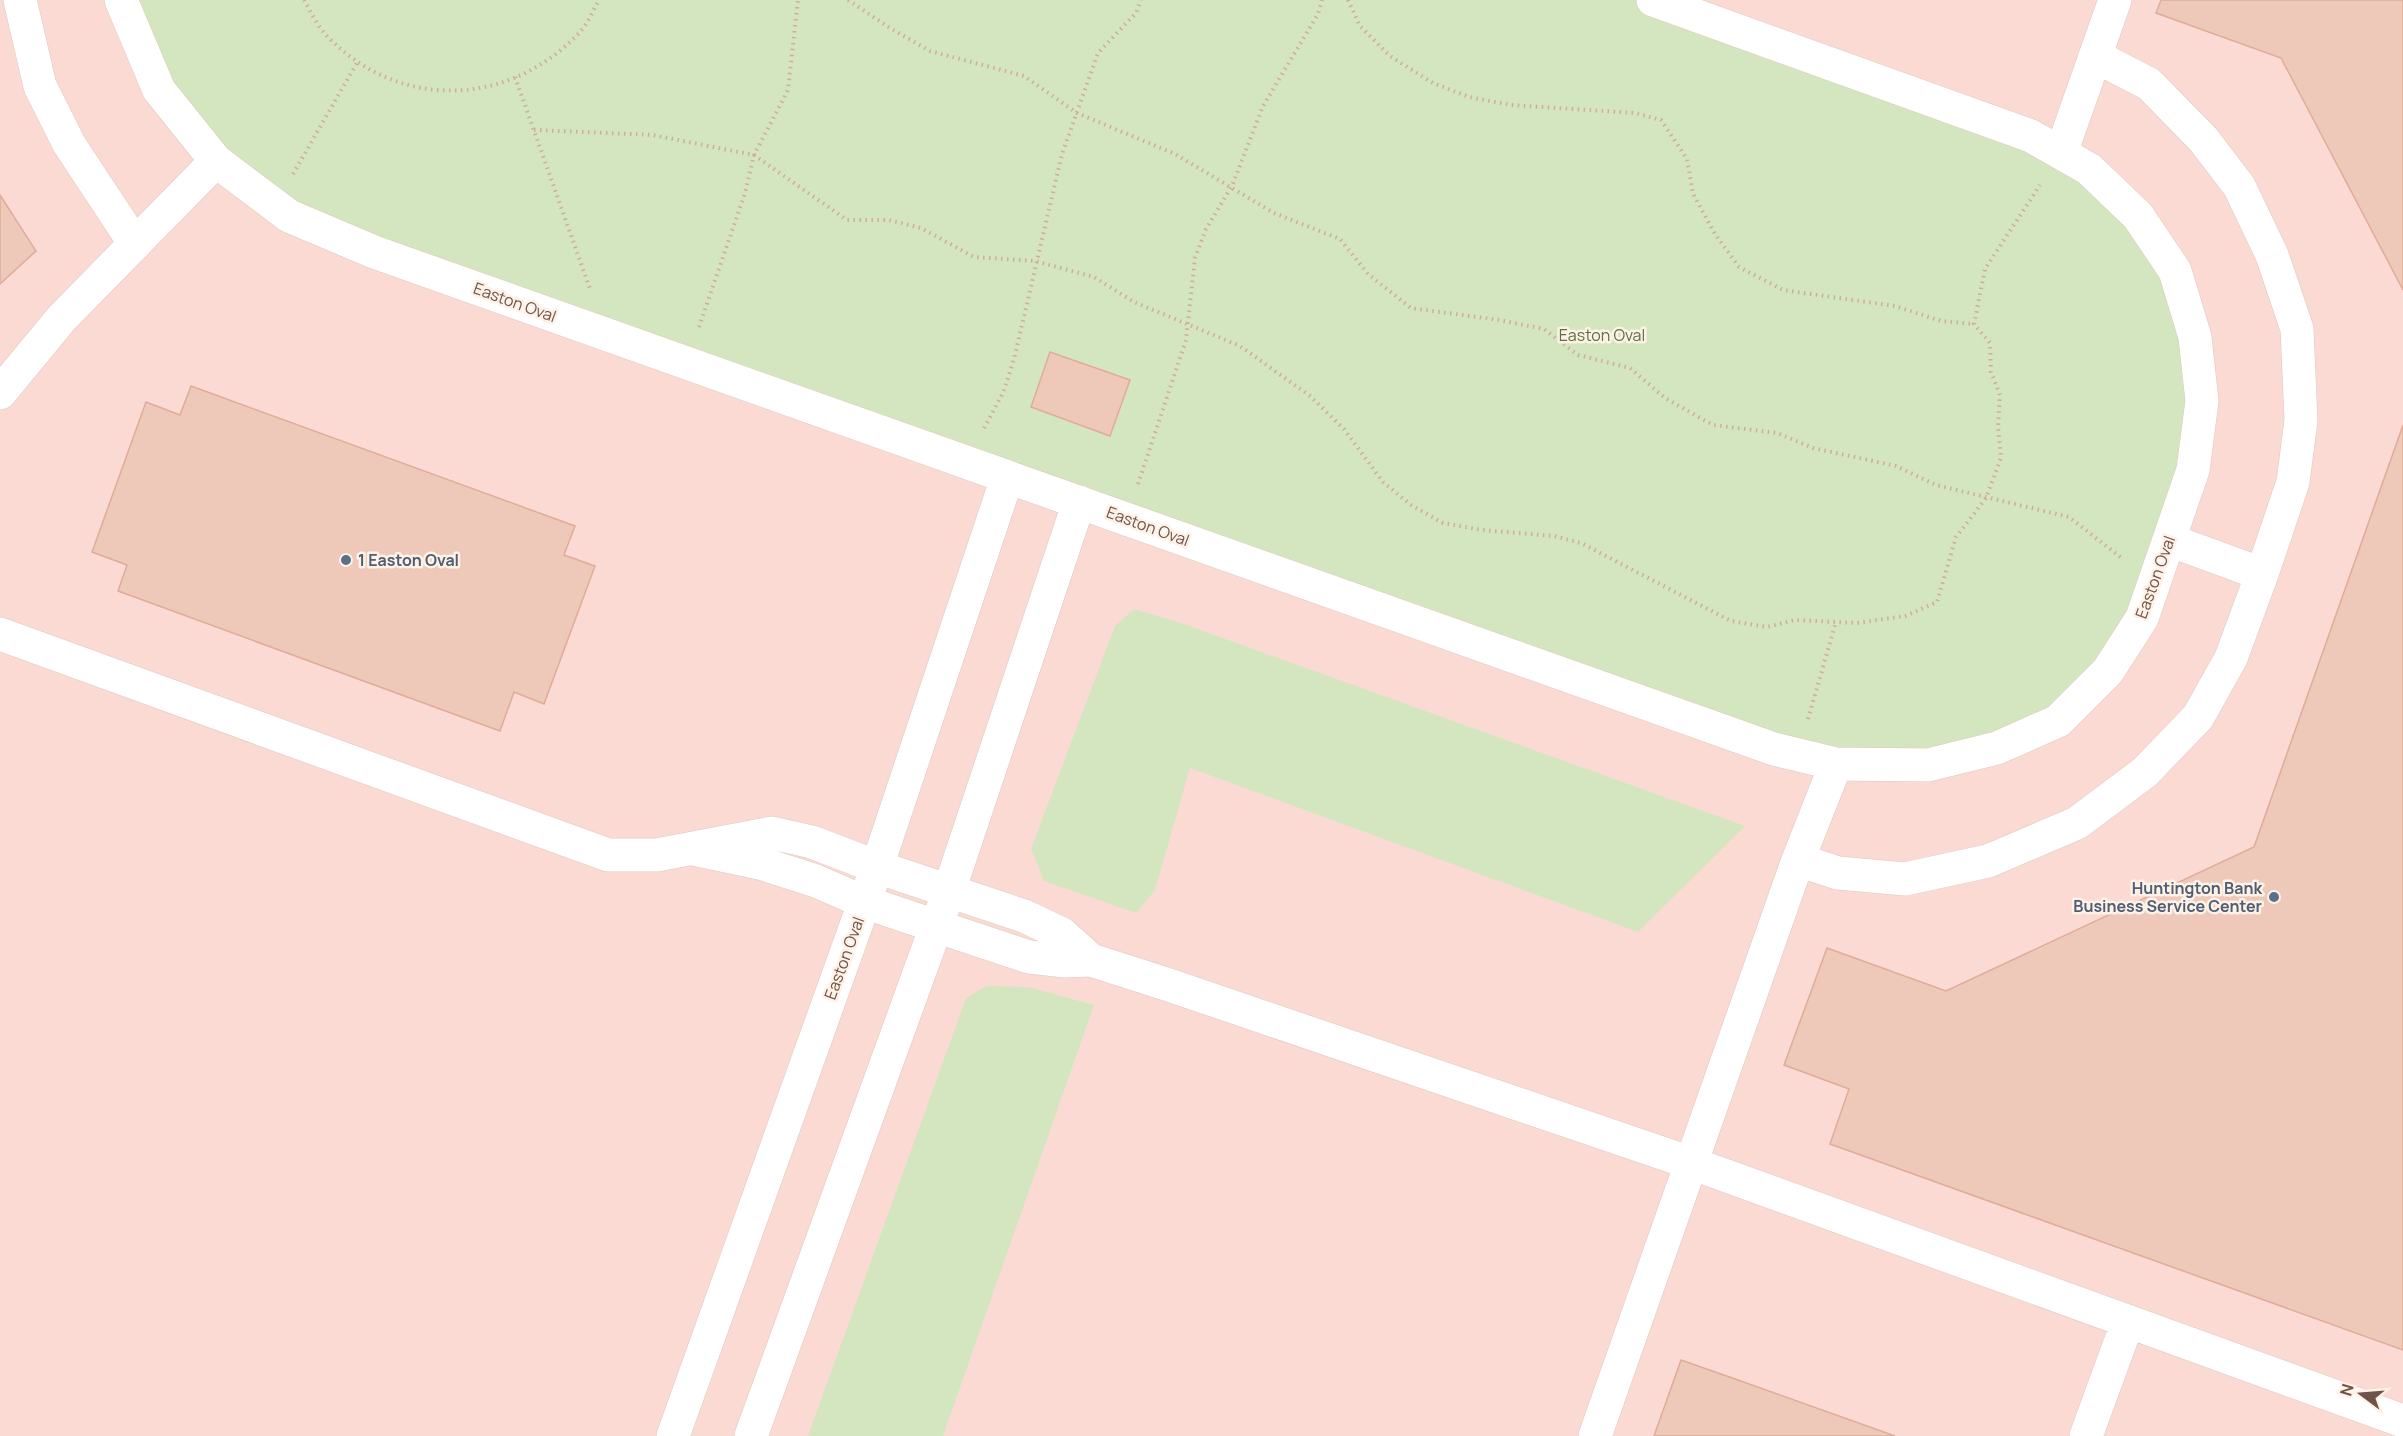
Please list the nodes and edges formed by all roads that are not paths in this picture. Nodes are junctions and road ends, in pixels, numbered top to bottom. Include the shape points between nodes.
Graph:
1 (20, 0) edge
2 (121, 0) edge
3 (1653, 0) edge
4 (2115, 0) edge
5 (2096, 56) junction
6 (2061, 153) junction
7 (216, 161) junction
8 (135, 244) junction
9 (0, 393) edge
10 (1007, 478) junction
11 (1079, 502) junction
12 (2169, 540) junction
13 (2262, 574) junction
14 (0, 634) edge
15 (1836, 764) junction
16 (693, 849) junction
17 (1798, 860) junction
18 (877, 867) junction
19 (949, 891) junction
20 (864, 902) junction
21 (935, 925) junction
22 (1091, 960) junction
23 (1691, 1162) junction
24 (2128, 1321) junction
25 (2403, 1421) edge
26 (673, 1436) edge
27 (751, 1436) edge
28 (1595, 1436) edge
29 (2086, 1436) edge

1 - 8 street via 40,86 69,144
2 - 7 street, Easton Oval via 159,90
3 - 6 street, Easton Oval via 2031,136
4 - 5 street
5 - 6 street
5 - 13 street via 2149,84 2203,139 2239,186 2272,255 2296,329 2301,420 2293,482
6 - 12 street, Easton Oval via 2089,169 2138,216 2175,271 2195,337 2202,401 2193,470
7 - 8 street
7 - 10 street, Easton Oval via 289,216 374,252
8 - 9 street via 61,319
10 - 11 street, Easton Oval
10 - 18 street, Easton Oval
11 - 15 street, Easton Oval via 1774,749
11 - 19 street
12 - 13 street
12 - 15 street, Easton Oval via 2142,618 2108,671 2058,721 1998,748 1928,765
13 - 17 street via 2231,658 2198,717 2145,772 2077,823 1988,861 1905,879 1838,873
14 - 16 street via 608,855 657,855
15 - 17 street
16 - 18 street via 772,833 812,842
16 - 20 street via 760,863
17 - 23 street
18 - 19 street
18 - 20 street, Easton Oval
19 - 21 street
19 - 22 street via 1024,916 1062,934
20 - 21 street
20 - 26 street, Easton Oval
21 - 22 street via 1029,957
21 - 27 street
22 - 23 street
23 - 24 street
23 - 28 street
24 - 25 street
24 - 29 street

